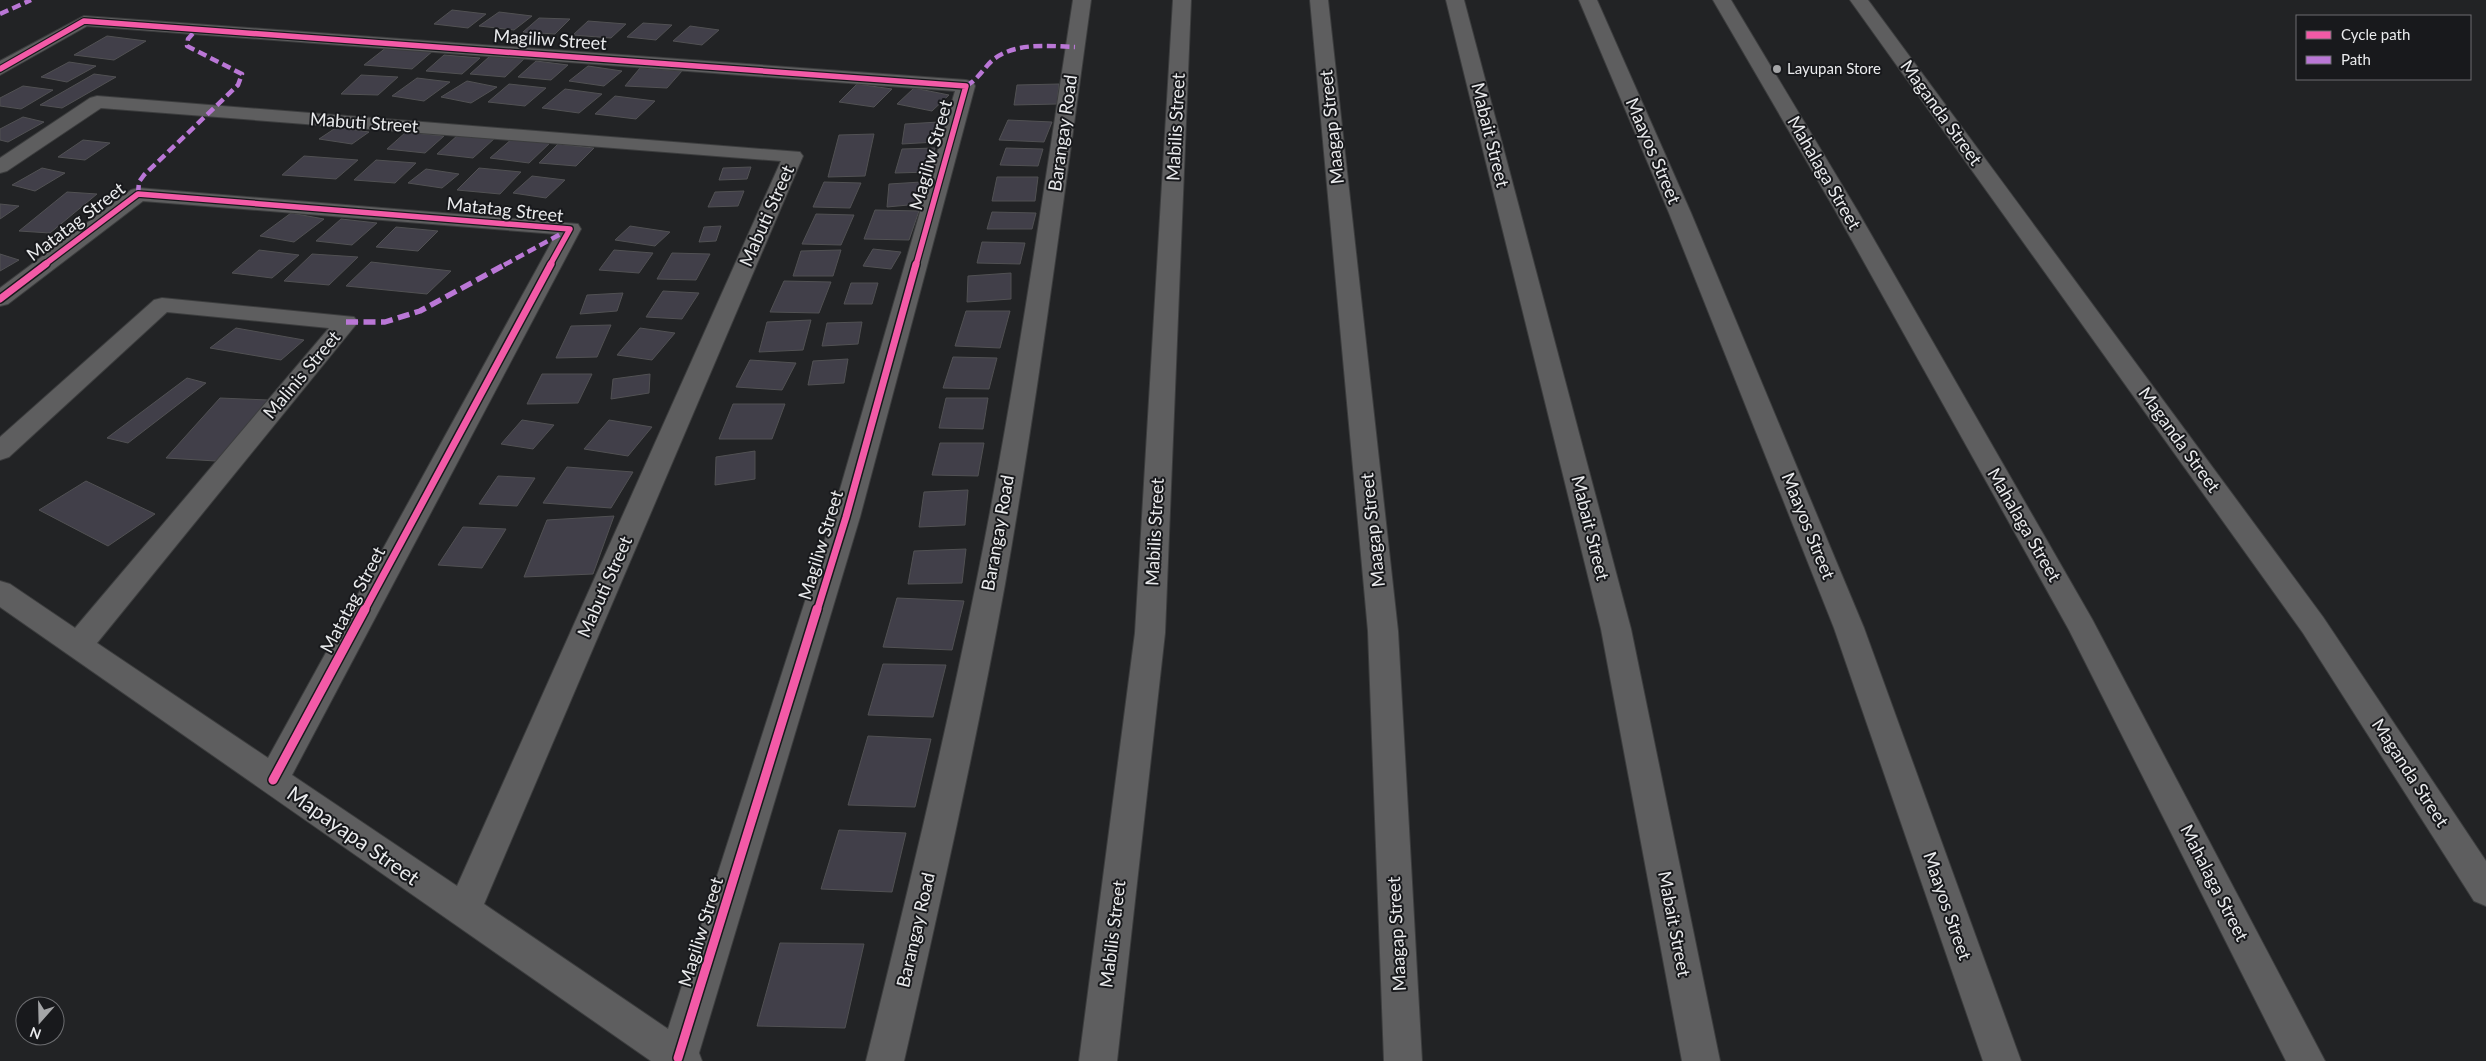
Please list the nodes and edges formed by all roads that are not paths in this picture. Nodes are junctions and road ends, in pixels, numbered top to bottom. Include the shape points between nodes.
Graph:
1 (1082, 0) edge
2 (1182, 0) edge
3 (1319, 0) edge
4 (1455, 0) edge
5 (1588, 0) edge
6 (1722, 0) edge
7 (1858, 0) edge
8 (0, 69) edge
9 (0, 167) edge
10 (0, 299) edge
11 (0, 451) edge
12 (0, 592) edge
13 (78, 646) junction
14 (273, 780) junction
15 (2486, 890) edge
16 (463, 912) junction
17 (680, 1059) edge
18 (885, 1061) edge
19 (1098, 1061) edge
20 (1403, 1061) edge
21 (1701, 1061) edge
22 (2002, 1061) edge
23 (2306, 1061) edge

1 - 18 street, Barangay Road via 1003,516 944,812
2 - 19 street, Mabilis Street via 1150,633
3 - 20 street, Maagap Street via 1383,631
4 - 21 street, Mabait Street via 1616,629
5 - 22 street, Maayos Street via 1680,213 1849,628
6 - 23 street, Mahalaga Street via 1846,210 2082,627
7 - 15 street, Maganda Street via 2313,625
8 - 17 street, Magiliw Street via 84,21 966,86 846,516
9 - 16 street, Mabuti Street via 97,102 793,156
10 - 14 street, Matatag Street via 138,194 570,229
11 - 13 street, Malinis Street via 162,305 346,322
12 - 13 street, Mapayapa Street
13 - 14 street, Mapayapa Street
14 - 16 street, Mapayapa Street
16 - 17 street, Mapayapa Street

